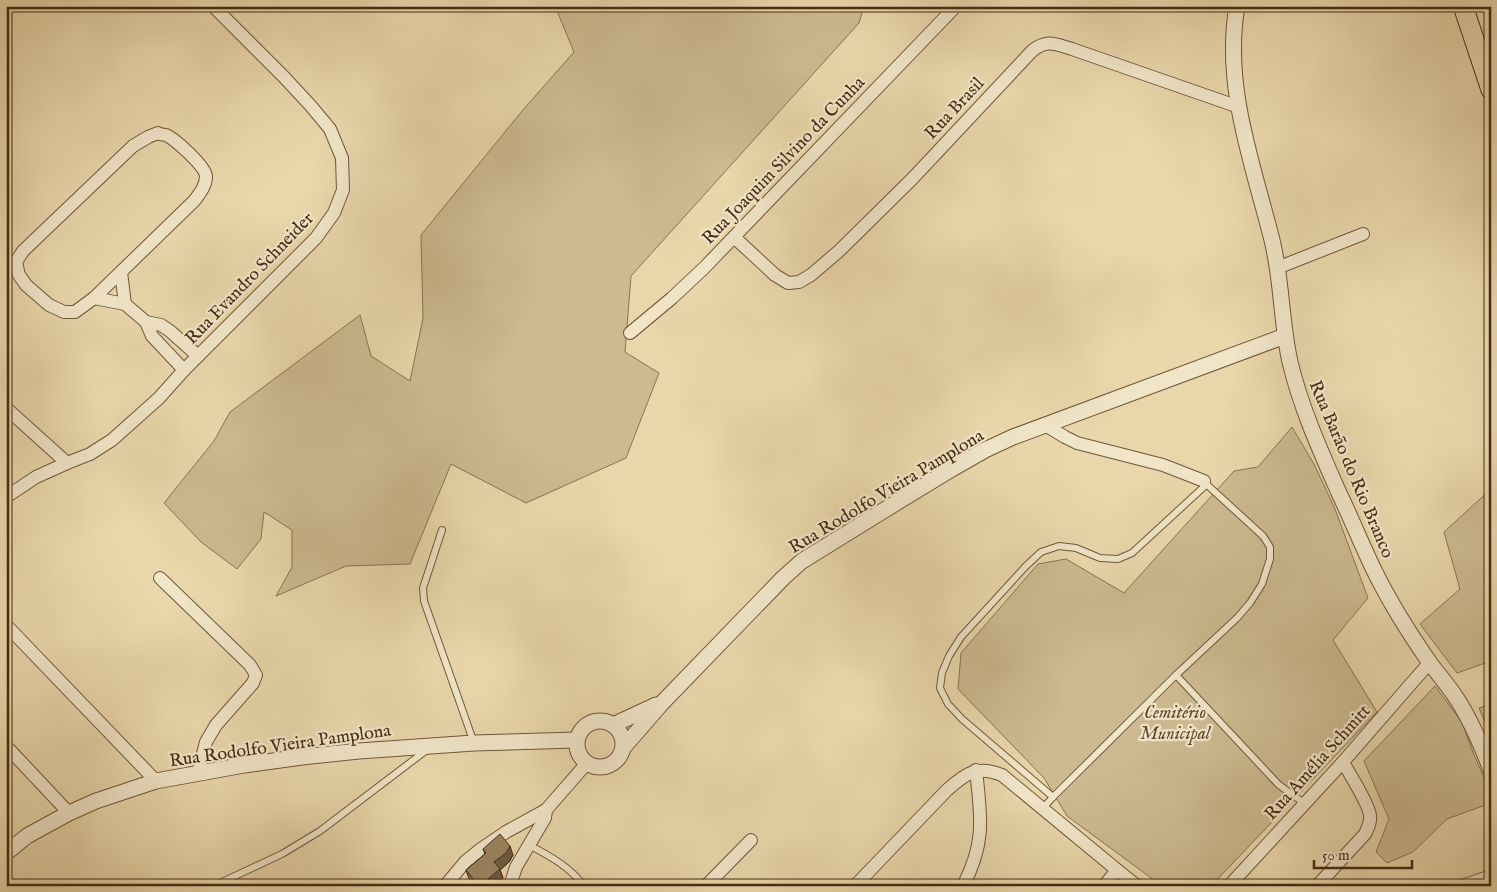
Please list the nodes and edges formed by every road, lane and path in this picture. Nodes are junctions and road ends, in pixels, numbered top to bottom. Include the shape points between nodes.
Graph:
1 (213, 6) edge
2 (956, 6) edge
3 (1237, 6) edge
4 (1464, 7) edge
5 (1491, 90) edge
6 (1239, 107) junction
7 (1364, 234) dead end
8 (734, 237) junction
9 (1277, 268) junction
10 (121, 272) junction
11 (94, 298) junction
12 (125, 304) junction
13 (146, 322) junction
14 (630, 333) dead end
15 (1285, 336) junction
16 (198, 356) junction
17 (184, 370) junction
18 (6, 408) edge
19 (1045, 425) junction
20 (67, 463) junction
21 (1205, 483) junction
22 (6, 497) edge
23 (442, 530) dead end
24 (160, 578) dead end
25 (6, 624) edge
26 (1430, 662) junction
27 (1176, 675) junction
28 (662, 703) junction
29 (613, 725) junction
30 (577, 740) junction
31 (474, 742) junction
32 (434, 745) junction
33 (6, 746) edge
34 (623, 748) junction
35 (1342, 762) junction
36 (587, 763) junction
37 (976, 770) junction
38 (1491, 770) edge
39 (198, 773) junction
40 (156, 780) junction
41 (1052, 797) junction
42 (1304, 803) junction
43 (1043, 808) junction
44 (546, 810) junction
45 (69, 813) junction
46 (751, 840) dead end
47 (529, 845) junction
48 (6, 853) edge
49 (1117, 870) junction
50 (1491, 876) edge
51 (222, 882) dead end
52 (445, 886) edge
53 (510, 886) edge
54 (584, 886) edge
55 (706, 886) edge
56 (855, 886) edge
57 (963, 886) edge
58 (1104, 886) edge
59 (1137, 886) edge
60 (1229, 886) edge
61 (1317, 886) edge
62 (1462, 886) edge

1 - 16 street, Rua Evandro Schneider via 330,129 342,158 343,190 334,213 316,238
2 - 8 street, Rua Joaquim Silvino da Cunha
3 - 6 street, Rua Barão do Rio Branco via 1234,55
4 - 5 main road
6 - 8 street, Rua Brasil via 1072,49 1052,43 1041,44 893,198 811,275 799,282 788,283
6 - 9 street, Rua Barão do Rio Branco
7 - 9 street
8 - 14 street, Rua Joaquim Silvino da Cunha via 672,298
9 - 15 street, Rua Barão do Rio Branco
10 - 11 street
10 - 11 street via 194,201 204,187 206,176 203,168 166,135 148,136 134,146 23,251 16,262 26,285 56,309 75,312
10 - 12 street
11 - 12 street
12 - 13 street
13 - 16 street via 161,325
13 - 17 street via 152,336
15 - 19 street, Rua Rodolfo Vieira Pamplona
15 - 26 street, Rua Barão do Rio Branco via 1305,412 1373,568 1402,621
16 - 17 street, Rua Evandro Schneider
17 - 20 street, Rua Evandro Schneider via 112,440
18 - 20 street
19 - 21 street via 1077,443 1163,465
19 - 28 street, Rua Rodolfo Vieira Pamplona via 985,450 802,562
20 - 22 street, Rua Evandro Schneider via 36,477
21 - 27 lane via 1263,536 1270,546 1270,559 1262,584 1250,603
21 - 41 lane via 1132,553 1118,559 1100,558 1076,548 1059,546 1041,552 961,637 949,656 940,688 948,704
23 - 31 lane via 423,588 424,601
24 - 39 street via 250,664 256,675 253,683 216,725 206,742
25 - 40 street
26 - 35 street, Rua Amélia Schmitt
26 - 38 street, Rua Barão do Rio Branco via 1467,717
27 - 41 lane
27 - 42 lane via 1279,785
28 - 29 street, Rua Rodolfo Vieira Pamplona
28 - 34 street, Rua Rodolfo Vieira Pamplona
29 - 30 street via 594,721 583,728
29 - 34 street via 622,735
30 - 31 street, Rua Rodolfo Vieira Pamplona
30 - 36 street via 579,753
31 - 32 street, Rua Rodolfo Vieira Pamplona
32 - 39 street, Rua Rodolfo Vieira Pamplona via 302,757
32 - 51 lane via 320,831 282,854
33 - 45 street
34 - 36 street via 617,760 606,767
35 - 42 street, Rua Amélia Schmitt
35 - 61 street via 1368,808 1369,826
36 - 44 street
37 - 43 street via 1002,775
37 - 56 street via 947,790
37 - 57 street via 981,836 972,870
39 - 40 street, Rua Rodolfo Vieira Pamplona
40 - 45 street, Rua Rodolfo Vieira Pamplona
41 - 43 lane
42 - 60 street, Rua Amélia Schmitt
43 - 49 street
44 - 47 street via 545,818
44 - 52 street via 481,849
45 - 48 street, Rua Rodolfo Vieira Pamplona via 27,836
46 - 55 street
47 - 53 street via 516,867
47 - 54 lane via 566,867
49 - 58 street
49 - 59 street
50 - 62 street

